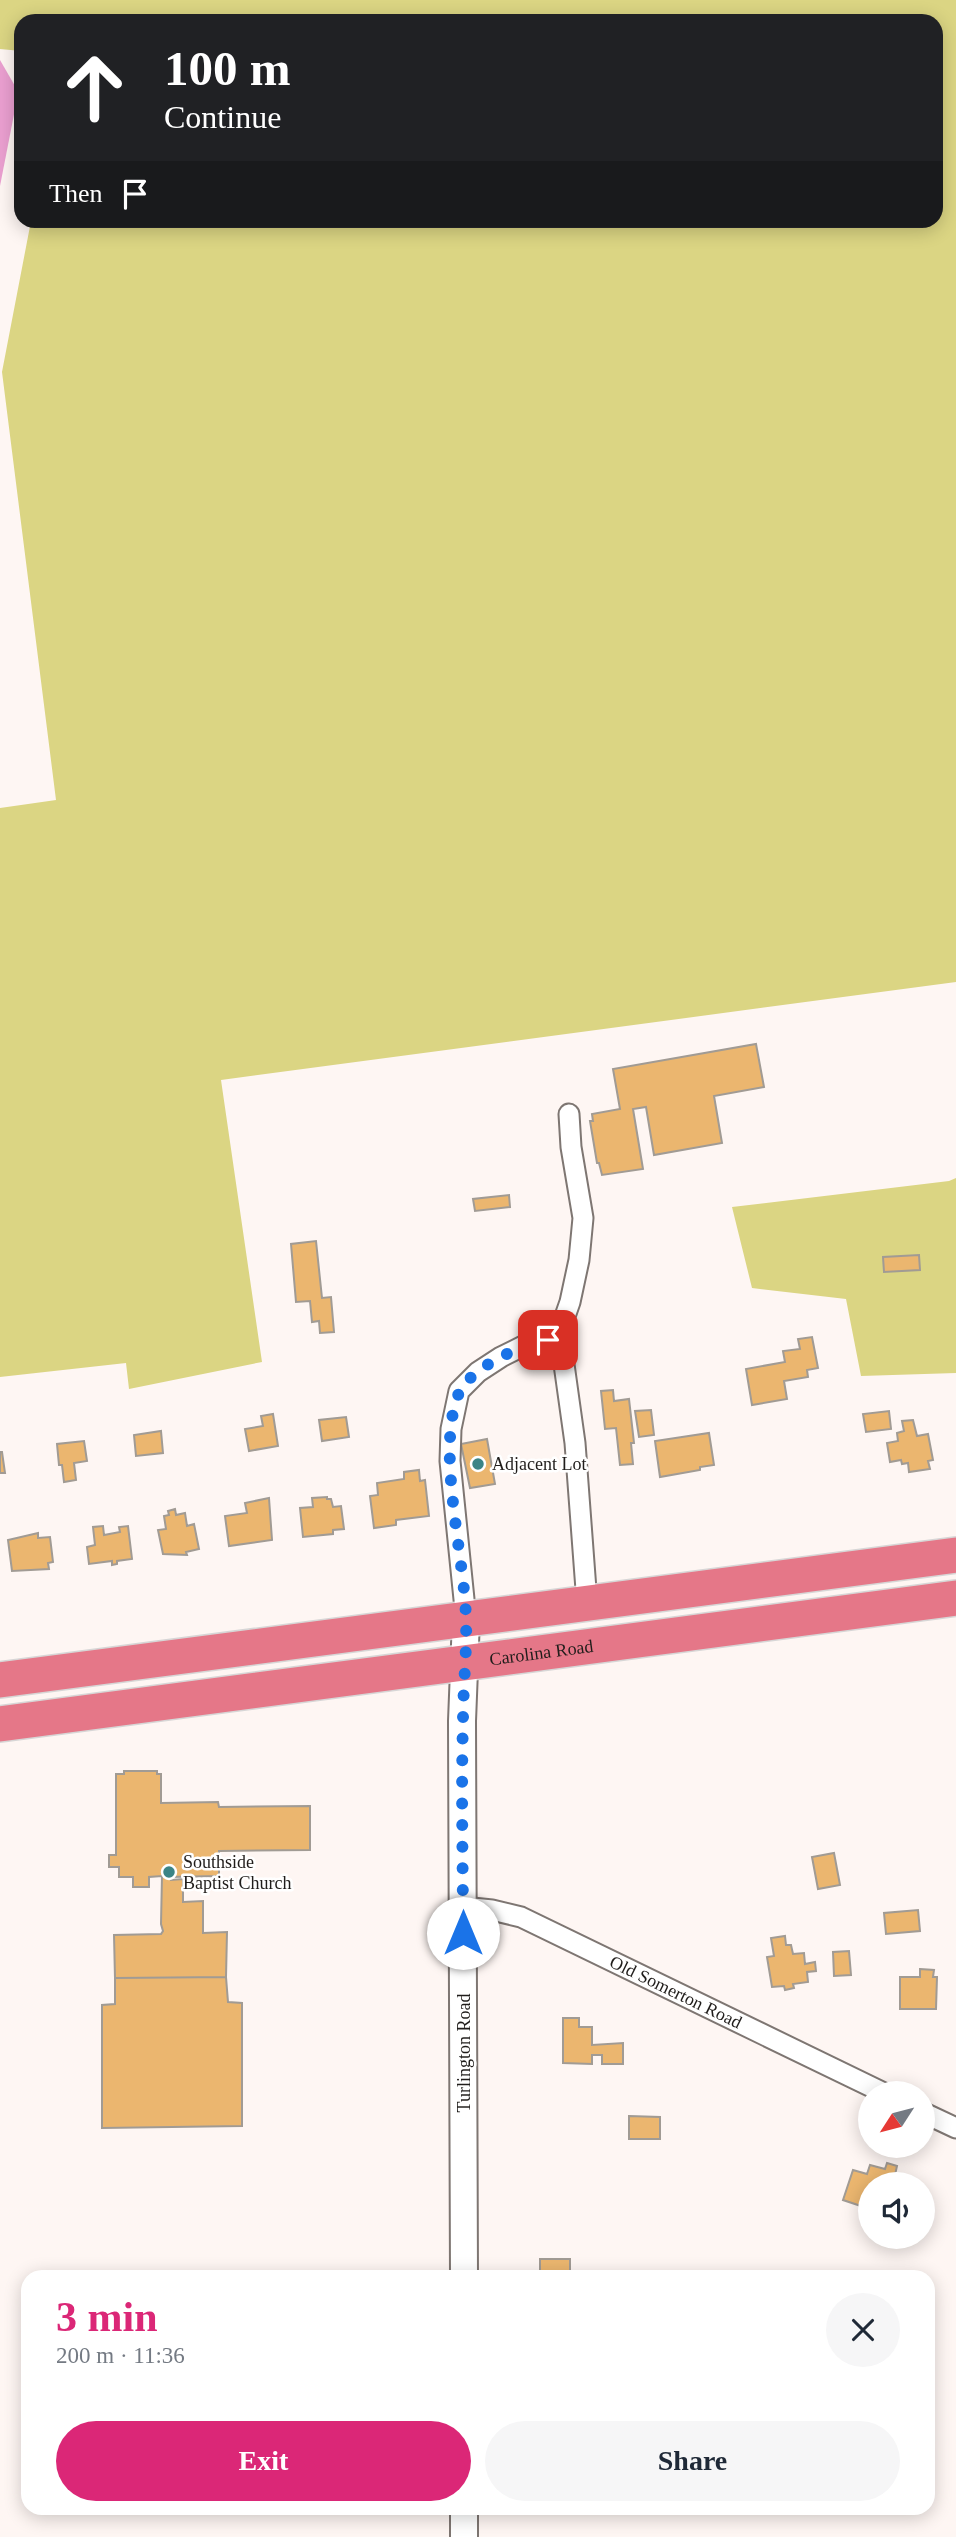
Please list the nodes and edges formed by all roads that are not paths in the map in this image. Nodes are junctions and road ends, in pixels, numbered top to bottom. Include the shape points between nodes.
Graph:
1 (569, 1114) dead end
2 (556, 1342) junction
3 (956, 1555) edge
4 (956, 1598) edge
5 (587, 1604) junction
6 (466, 1619) junction
7 (465, 1663) junction
8 (0, 1680) edge
9 (0, 1724) edge
10 (463, 1907) junction
11 (859, 2081) edge
12 (935, 2118) edge
13 (956, 2128) edge
14 (464, 2270) edge
15 (464, 2515) edge
16 (464, 2537) edge

1 - 2 street via 583,1218 570,1302
2 - 5 street via 562,1350 575,1443
2 - 6 street via 531,1342 501,1357 459,1391 450,1461
3 - 5 highway
4 - 7 highway, Carolina Road
5 - 6 highway
6 - 7 street, Turlington Road
6 - 8 highway
7 - 9 highway, Carolina Road
7 - 10 street, Turlington Road
10 - 11 street, Old Somerton Road via 521,1917
10 - 14 street, Turlington Road
12 - 13 street
15 - 16 street

